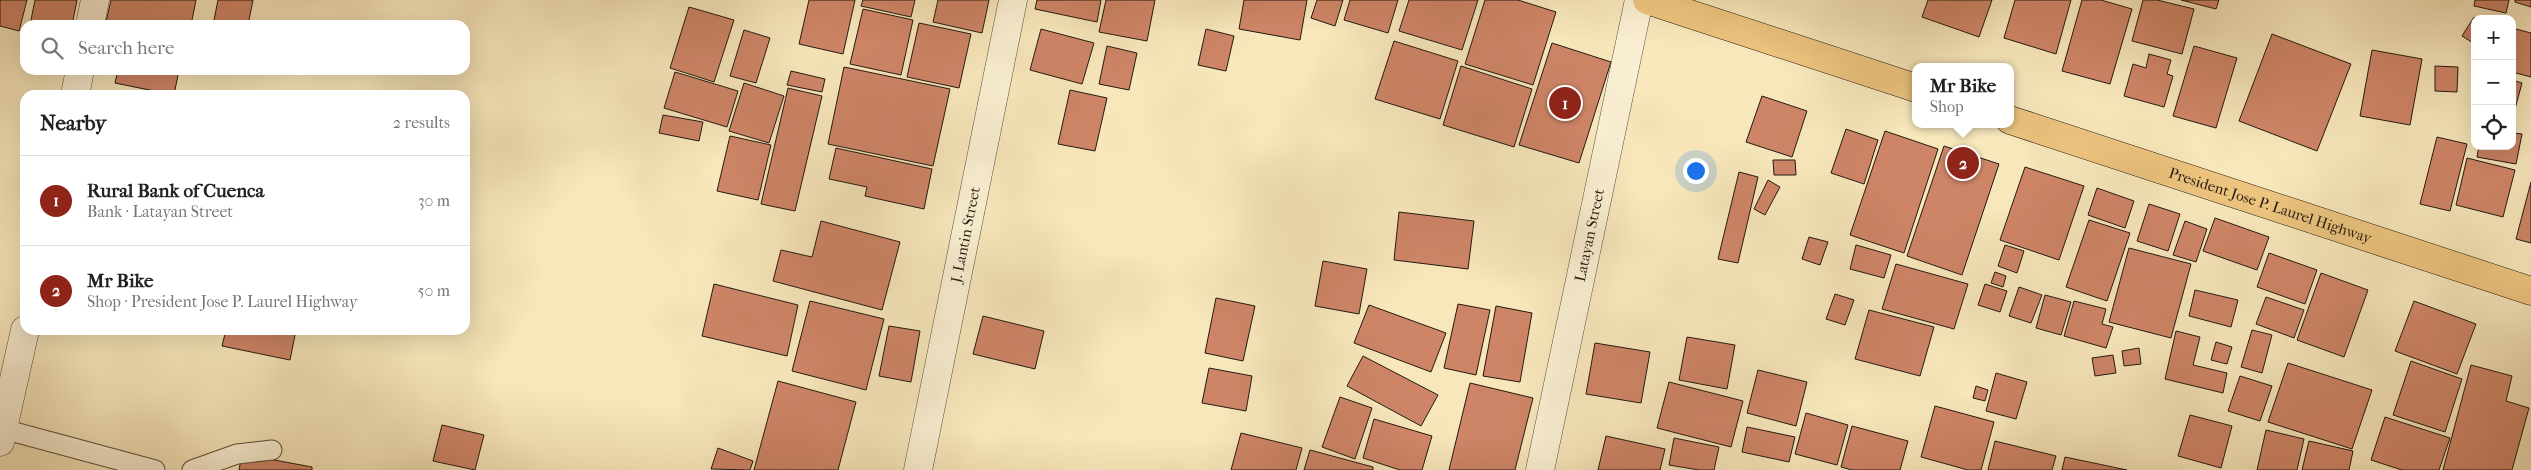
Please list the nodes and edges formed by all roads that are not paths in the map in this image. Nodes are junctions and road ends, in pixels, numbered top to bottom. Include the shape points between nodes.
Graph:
1 (95, 0) edge
2 (1013, 0) edge
3 (1639, 0) edge
4 (1647, 0) edge
5 (91, 20) edge
6 (79, 75) edge
7 (1912, 87) edge
8 (76, 90) edge
9 (2014, 121) edge
10 (2531, 291) edge
11 (23, 335) edge
12 (8, 368) edge
13 (2, 436) edge
14 (272, 450) dead end
15 (155, 470) edge
16 (192, 470) edge
17 (918, 470) edge
18 (1540, 470) edge

1 - 5 street
2 - 17 street, J. Lantin Street
3 - 18 street, Latayan Street
4 - 7 highway
6 - 8 street
9 - 10 highway, President Jose P. Laurel Highway
11 - 12 street
12 - 13 street
13 - 15 lane
14 - 16 lane via 237,454

